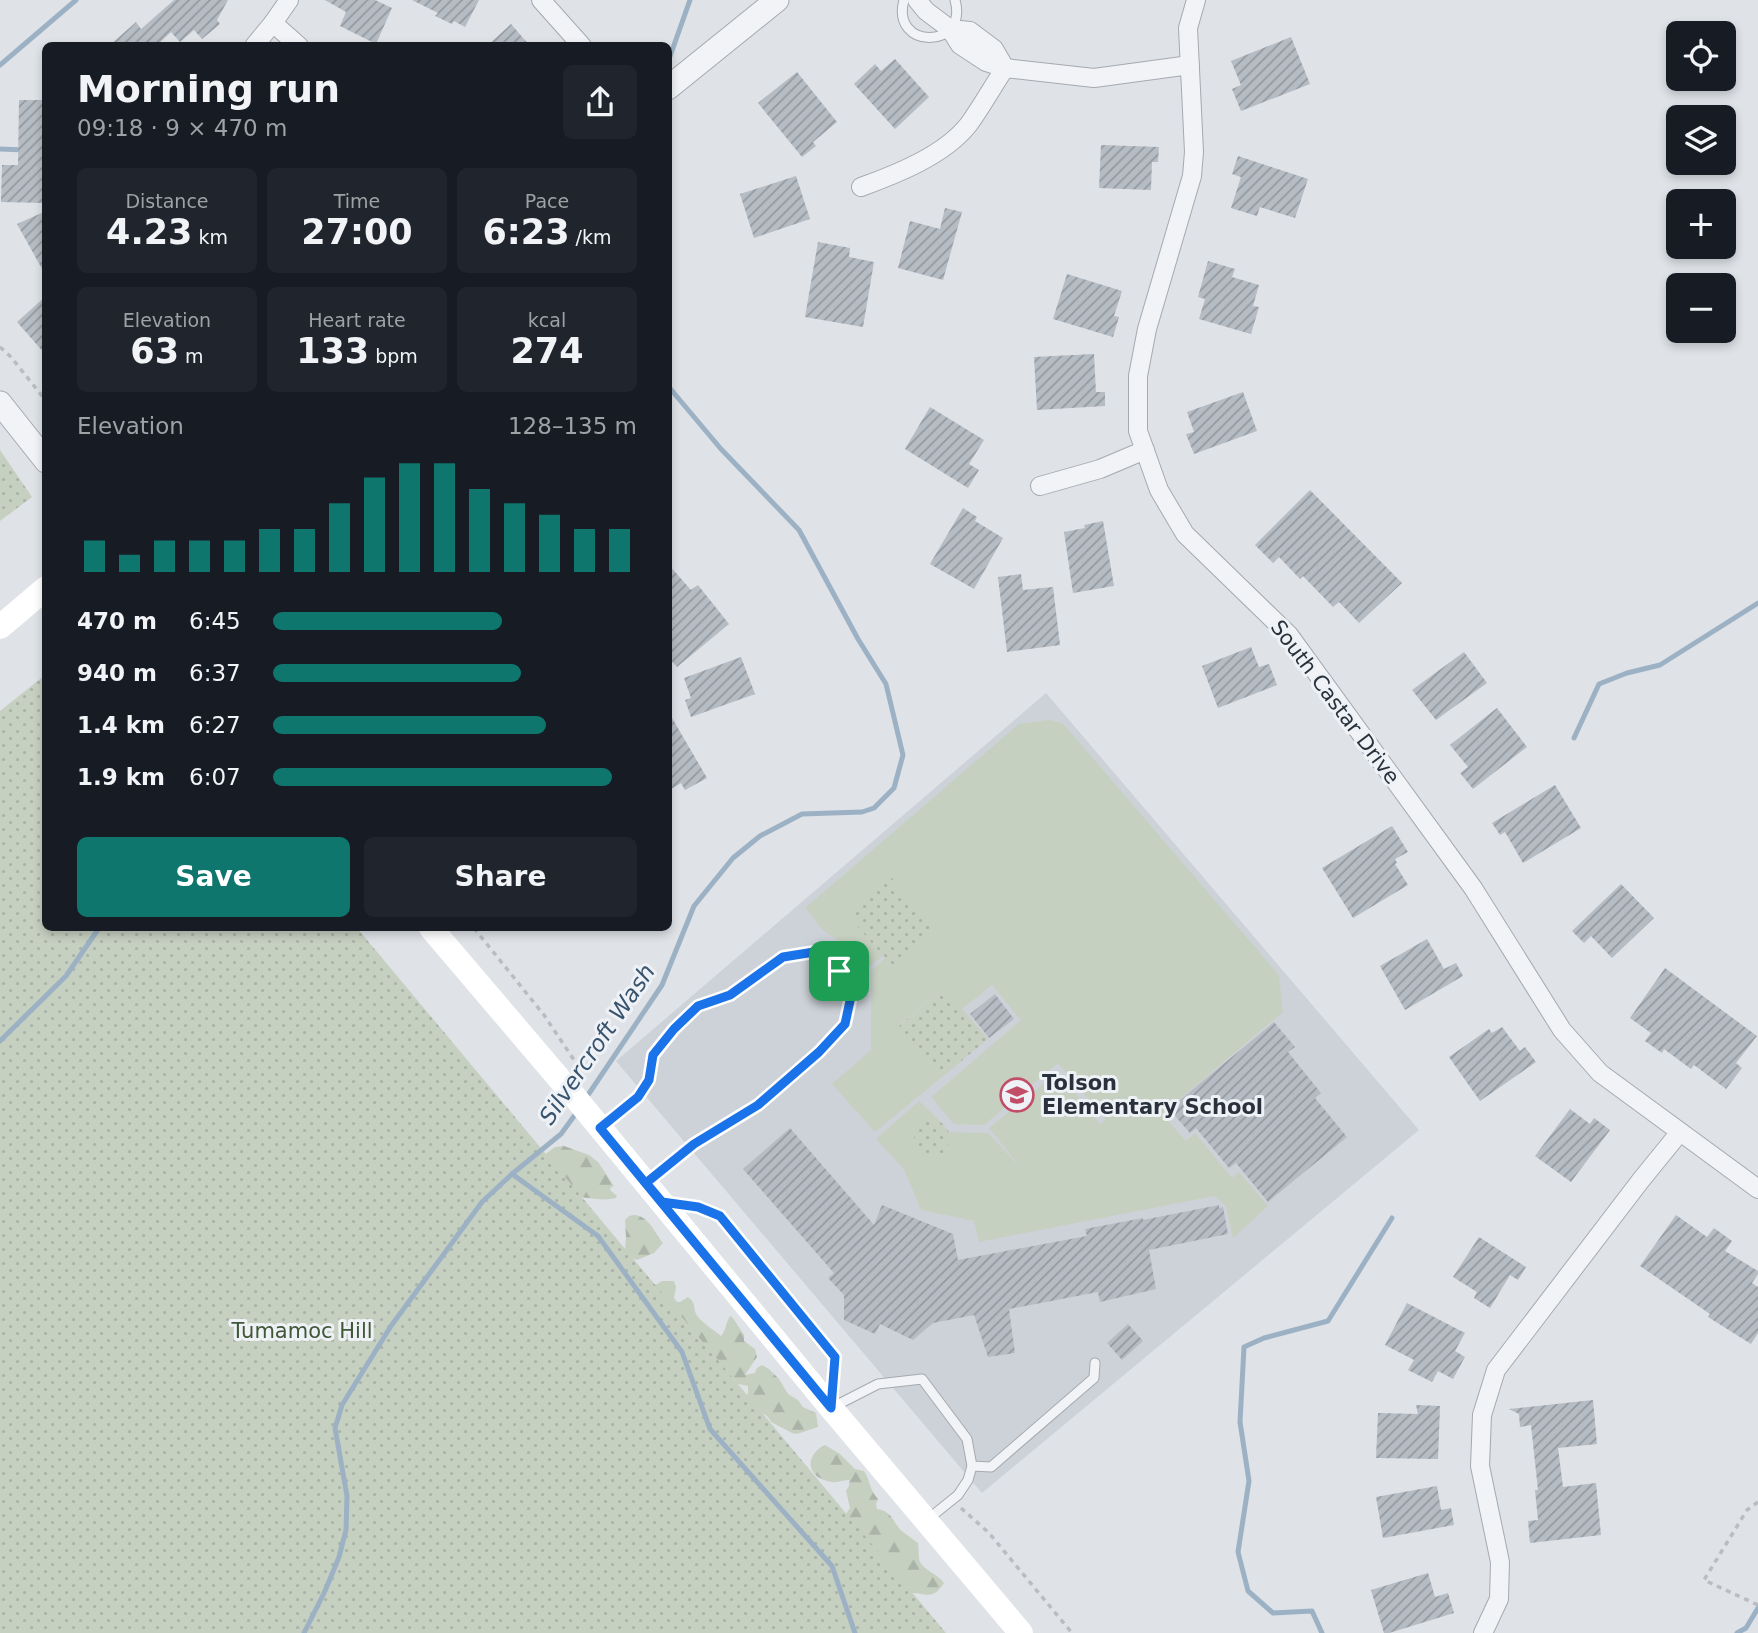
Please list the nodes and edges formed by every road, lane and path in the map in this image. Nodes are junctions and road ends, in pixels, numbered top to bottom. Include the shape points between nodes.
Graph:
1 (289, 0) edge
2 (541, 0) edge
3 (776, 0) edge
4 (904, 0) edge
5 (917, 0) edge
6 (955, 0) edge
7 (1196, 0) edge
8 (273, 23) junction
9 (950, 29) junction
10 (257, 42) edge
11 (294, 42) edge
12 (578, 42) edge
13 (1190, 65) junction
14 (1005, 68) junction
15 (672, 85) edge
16 (861, 187) dead end
17 (0, 347) edge
18 (42, 396) edge
19 (0, 403) edge
20 (1145, 450) junction
21 (42, 456) edge
22 (1040, 486) dead end
23 (42, 591) edge
24 (0, 627) edge
25 (434, 931) edge
26 (476, 931) edge
27 (578, 1066) dead end
28 (600, 1128) junction
29 (1680, 1132) junction
30 (646, 1183) junction
31 (1758, 1189) edge
32 (662, 1202) junction
33 (1095, 1363) dead end
34 (831, 1408) junction
35 (972, 1466) junction
36 (1758, 1502) edge
37 (961, 1508) dead end
38 (926, 1521) junction
39 (1758, 1605) edge
40 (1021, 1633) edge
41 (1072, 1633) edge
42 (1483, 1633) edge

1 - 8 street
2 - 12 street
3 - 15 street
4 - 9 lane via 902,18 912,33 930,38
5 - 9 street
6 - 9 lane via 957,16
7 - 13 street, South Castar Drive via 1188,28
8 - 10 street
8 - 11 street
9 - 14 street via 960,45
13 - 14 street via 1094,78
13 - 20 street, South Castar Drive via 1192,176 1147,329 1138,376 1138,431
14 - 16 street via 968,126 936,154
17 - 18 path
19 - 21 street
20 - 22 street
20 - 29 street, South Castar Drive via 1159,490 1185,534 1289,635 1472,888 1562,1030 1600,1073
23 - 24 main road
25 - 28 main road
26 - 27 path
28 - 30 main road
28 - 30 lane via 638,1097 649,1080 653,1055 698,1006 730,995 783,957 814,952 839,971 850,1001 845,1024 758,1105 694,1144
29 - 31 street, South Castar Drive
29 - 42 street via 1496,1370 1482,1415 1480,1466 1500,1562 1499,1599
30 - 32 main road
32 - 34 main road
32 - 34 lane via 698,1207 720,1216 835,1357
33 - 35 lane via 1094,1378 991,1467
34 - 35 lane via 878,1384 922,1380 967,1439
34 - 38 main road
35 - 38 lane via 958,1495
36 - 39 path via 1747,1510 1704,1580
37 - 41 path via 989,1533
38 - 40 main road

